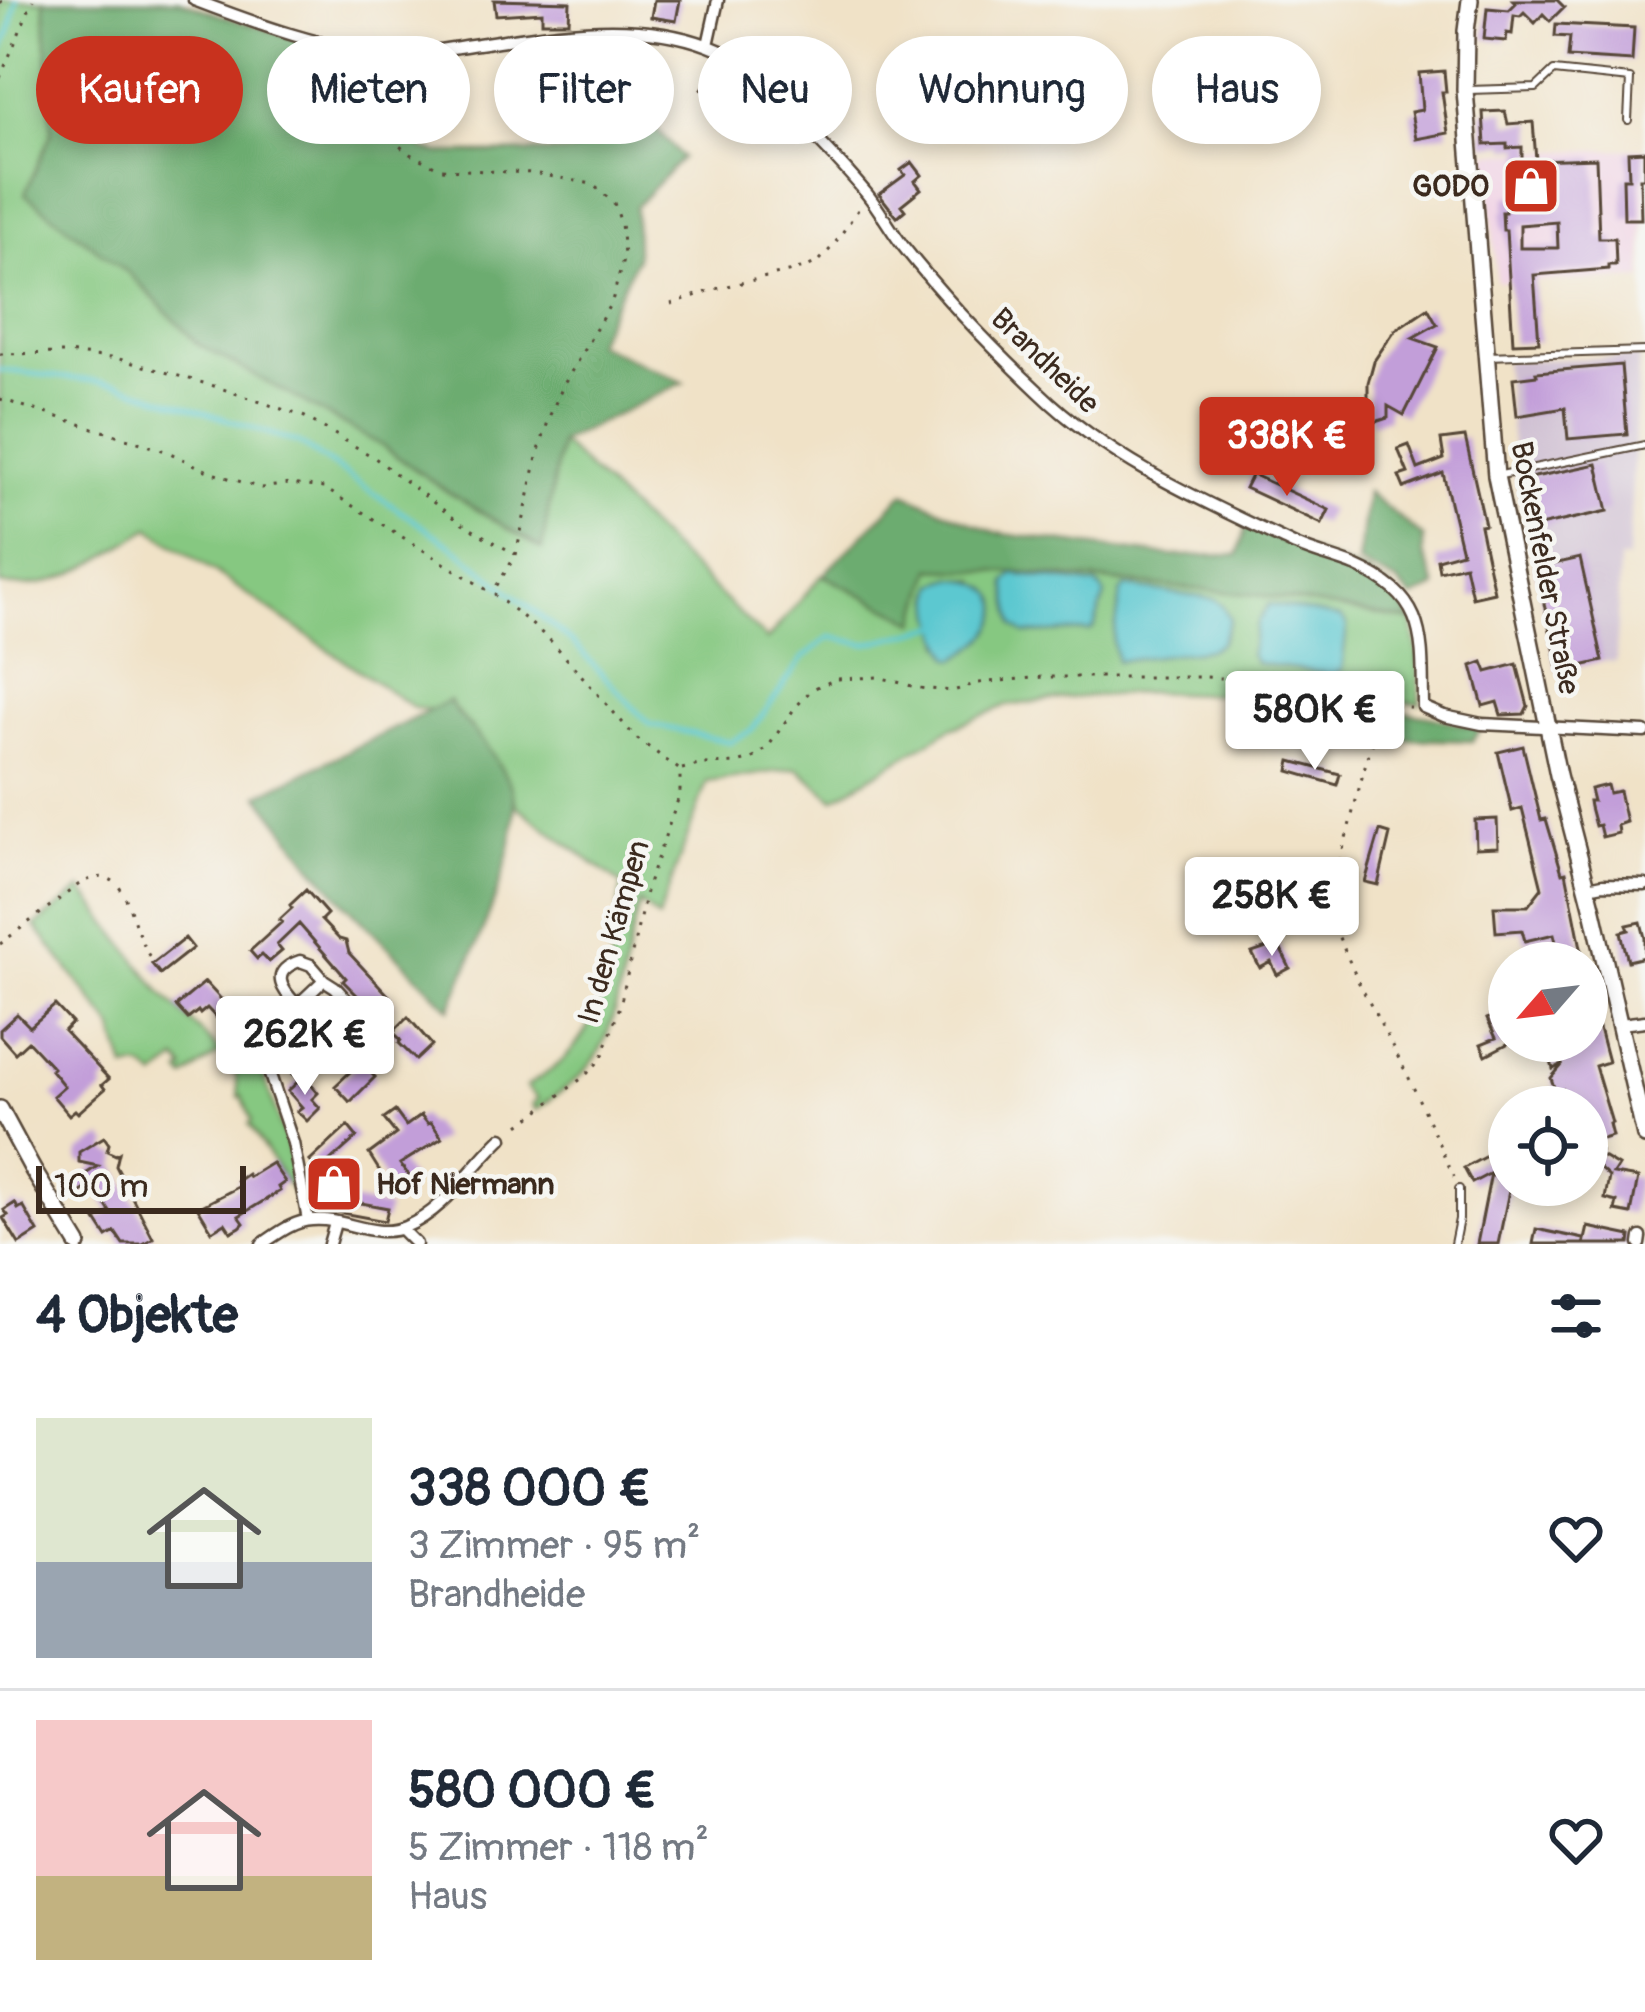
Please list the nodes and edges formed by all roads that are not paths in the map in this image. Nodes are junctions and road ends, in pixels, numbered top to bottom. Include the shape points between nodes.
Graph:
1 (194, 0) edge
2 (718, 0) edge
3 (1470, 0) edge
4 (710, 36) edge
5 (698, 44) edge
6 (1465, 90) junction
7 (1628, 119) dead end
8 (821, 144) edge
9 (1645, 351) edge
10 (1484, 356) junction
11 (1645, 445) edge
12 (1496, 476) junction
13 (1549, 726) junction
14 (1645, 731) edge
15 (1645, 886) edge
16 (1588, 887) junction
17 (324, 980) junction
18 (296, 1005) junction
19 (1645, 1021) edge
20 (1621, 1024) junction
21 (344, 1052) dead end
22 (0, 1109) edge
23 (1645, 1136) edge
24 (502, 1138) road end
25 (1459, 1189) road end
26 (308, 1220) junction
27 (335, 1222) junction
28 (401, 1229) junction
29 (78, 1244) edge
30 (262, 1244) edge
31 (329, 1244) edge
32 (416, 1244) edge
33 (1454, 1244) edge

1 - 5 street, Brandheide via 344,48 401,54 597,30
2 - 4 street
3 - 6 main road, Bockenfelder Straße
6 - 7 lane via 1536,88 1554,71 1630,79
6 - 10 main road, Bockenfelder Straße
8 - 13 street, Brandheide via 964,315 1075,425 1199,498 1356,567 1405,598 1419,630 1424,707 1482,724
9 - 10 lane
10 - 12 main road, Bockenfelder Straße
11 - 12 lane
12 - 13 main road, Bockenfelder Straße
13 - 14 street
13 - 16 main road, Bockenfelder Straße
15 - 16 street
16 - 20 main road, Bockenfelder Straße
17 - 18 street
17 - 18 street via 300,961 286,967 283,991
17 - 21 street via 370,1026
18 - 26 street via 262,1042 262,1054 293,1143
19 - 20 street
20 - 23 main road, Bockenfelder Straße
22 - 29 main road
24 - 28 street via 436,1207
25 - 33 lane
26 - 27 street
26 - 30 street
27 - 28 street
27 - 31 street
28 - 32 street

